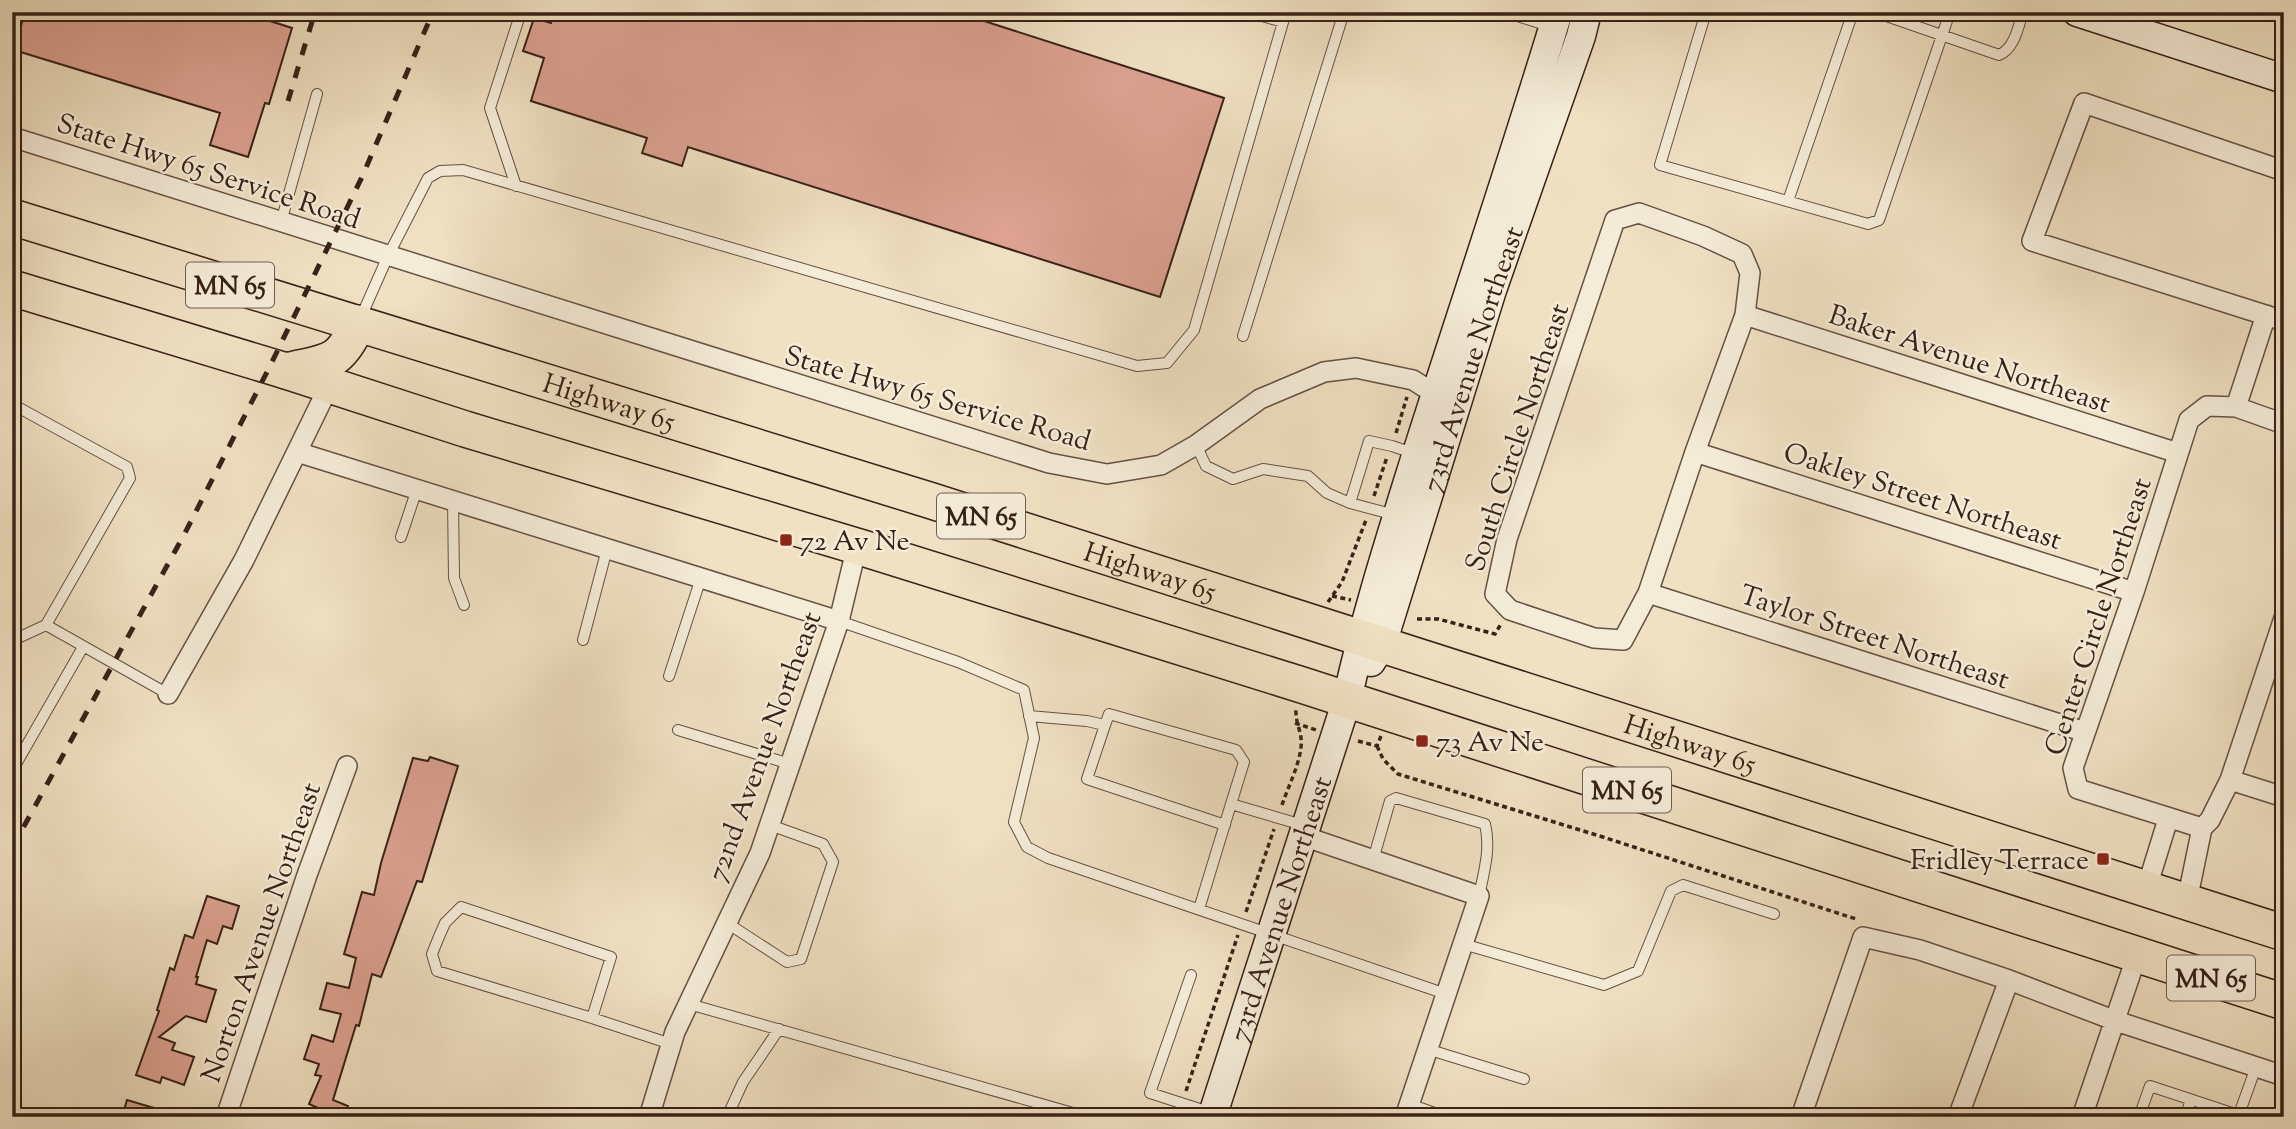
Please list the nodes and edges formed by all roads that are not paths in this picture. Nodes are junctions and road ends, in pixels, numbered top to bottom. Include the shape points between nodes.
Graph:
1 (521, 12) edge
2 (1248, 12) edge
3 (1344, 12) edge
4 (1506, 12) edge
5 (1706, 12) edge
6 (1853, 12) edge
7 (1875, 12) edge
8 (1950, 12) edge
9 (2023, 12) edge
10 (2077, 12) edge
11 (1569, 25) edge
12 (1942, 34) junction
13 (2284, 79) edge
14 (317, 94) dead end
15 (12, 137) edge
16 (2284, 171) edge
17 (516, 186) junction
18 (1788, 201) junction
19 (12, 217) edge
20 (281, 222) junction
21 (388, 256) junction
22 (12, 288) edge
23 (1745, 315) junction
24 (2275, 318) edge
25 (358, 323) junction
26 (1243, 336) dead end
27 (286, 371) junction
28 (329, 386) junction
29 (1435, 391) junction
30 (12, 404) edge
31 (2236, 407) junction
32 (2284, 424) edge
33 (1196, 445) junction
34 (1404, 450) junction
35 (297, 452) junction
36 (1695, 452) junction
37 (2178, 453) junction
38 (417, 489) junction
39 (453, 500) junction
40 (1350, 503) junction
41 (1398, 516) junction
42 (401, 537) dead end
43 (858, 546) junction
44 (607, 549) junction
45 (701, 578) junction
46 (2134, 592) junction
47 (1648, 593) junction
48 (464, 605) dead end
49 (2284, 618) edge
50 (839, 621) junction
51 (46, 625) junction
52 (12, 632) edge
53 (583, 639) dead end
54 (2281, 639) edge
55 (1371, 641) junction
56 (83, 647) junction
57 (669, 676) dead end
58 (168, 694) joint
59 (1348, 700) junction
60 (1029, 716) junction
61 (1105, 725) junction
62 (678, 730) dead end
63 (2085, 732) junction
64 (790, 764) junction
65 (347, 766) dead end
66 (12, 771) edge
67 (2230, 780) junction
68 (2284, 797) edge
69 (1231, 804) junction
70 (2168, 819) junction
71 (770, 825) junction
72 (1225, 825) junction
73 (2202, 828) junction
74 (1305, 832) junction
75 (1373, 860) junction
76 (2147, 887) junction
77 (1479, 896) junction
78 (2187, 901) junction
79 (1199, 909) junction
80 (1774, 914) dead end
81 (727, 923) junction
82 (2284, 933) edge
83 (1272, 934) junction
84 (1463, 944) junction
85 (2137, 954) junction
86 (1191, 975) dead end
87 (2009, 980) junction
88 (1446, 994) junction
89 (2284, 1002) edge
90 (688, 1004) junction
91 (592, 1018) junction
92 (2116, 1021) junction
93 (779, 1030) junction
94 (671, 1044) junction
95 (1427, 1049) junction
96 (2256, 1067) junction
97 (2284, 1076) edge
98 (1524, 1079) dead end
99 (2191, 1100) junction
100 (1407, 1111) edge
101 (1212, 1115) edge
102 (2240, 1116) edge
103 (226, 1117) edge
104 (649, 1117) edge
105 (727, 1117) edge
106 (1087, 1117) edge
107 (1446, 1117) edge
108 (1801, 1117) edge
109 (1958, 1117) edge
110 (2082, 1117) edge
111 (2139, 1117) edge
112 (2185, 1117) edge

1 - 17 lane via 490,108
2 - 17 lane via 1283,22 1194,330 1167,363 1137,366
3 - 26 lane
4 - 11 lane
5 - 18 lane via 1660,165
6 - 18 lane
7 - 12 lane
8 - 12 lane
9 - 12 lane via 2013,42 2000,55
10 - 13 street
11 - 29 street, 73rd Avenue Northeast via 1514,156
12 - 18 lane via 1879,220 1868,224
14 - 20 lane
15 - 20 street, State Hwy 65 Service Road
16 - 24 street via 2084,103 2032,241
17 - 21 lane via 463,170 440,170 428,178
19 - 25 highway, Highway 65 / MN 65
20 - 21 street, State Hwy 65 Service Road
21 - 25 lane, State Hwy 65 Service Road
21 - 33 street, State Hwy 65 Service Road via 1049,463 1107,474 1161,465
22 - 27 highway, MN 65
23 - 36 street, South Circle Northeast
23 - 37 street, Baker Avenue Northeast
23 - 47 street, South Circle Northeast via 1750,272 1742,254 1639,213 1615,220 1507,539 1495,594 1510,610 1594,638 1623,640
24 - 31 street
25 - 27 highway via 335,359
25 - 55 highway, Highway 65 / MN 65
27 - 28 highway, MN 65
28 - 35 street
28 - 43 highway, MN 65
29 - 33 street, State Hwy 65 Service Road via 1356,368 1324,372 1260,399
29 - 34 street, 73rd Avenue Northeast
29 - 55 street, 73rd Avenue Northeast
30 - 51 lane via 127,467 130,478
31 - 32 street, Center Circle Northeast
31 - 37 street, Center Circle Northeast via 2207,406 2189,420
33 - 40 lane via 1206,466 1233,479 1263,468 1308,476 1327,493
34 - 40 lane via 1369,441
34 - 41 street, 73rd Avenue Northeast
35 - 38 street
35 - 58 street via 244,560
36 - 46 street, Oakley Street Northeast
36 - 47 street, South Circle Northeast
37 - 46 street, Center Circle Northeast
38 - 39 street
38 - 42 lane
39 - 44 street
39 - 48 lane via 453,578
40 - 41 lane
41 - 55 street, 73rd Avenue Northeast
43 - 50 street, 72nd Avenue Northeast
43 - 59 highway, MN 65
44 - 45 street
44 - 53 lane
45 - 50 street
45 - 57 lane
46 - 63 street, Center Circle Northeast
47 - 63 street, Taylor Street Northeast
49 - 54 street
50 - 60 lane via 1024,690
50 - 64 street, 72nd Avenue Northeast
51 - 52 lane via 20,637
51 - 56 lane
54 - 67 street
55 - 59 street, 73rd Avenue Northeast
55 - 76 highway, Highway 65 / MN 65
56 - 58 lane
56 - 66 lane
59 - 74 street, 73rd Avenue Northeast
59 - 85 highway, MN 65
60 - 61 lane
60 - 79 lane via 1034,738 1014,822 1027,847
61 - 69 lane via 1109,714 1236,750 1244,762
61 - 72 lane via 1087,779
62 - 64 lane
63 - 70 street, Center Circle Northeast via 2073,768 2078,789
64 - 71 street, 72nd Avenue Northeast
65 - 103 street, Norton Avenue Northeast
67 - 68 street
67 - 73 street
69 - 72 lane
69 - 74 lane via 1278,818
70 - 73 street, Center Circle Northeast
70 - 76 street
71 - 81 street, 72nd Avenue Northeast
71 - 81 lane via 823,844 833,862 801,959 787,962
72 - 79 lane
73 - 78 street
74 - 75 street
74 - 83 street, 73rd Avenue Northeast
75 - 77 street
75 - 77 lane via 1390,801 1396,798 1485,824 1488,847
76 - 78 highway, Highway 65 / MN 65
77 - 84 street
78 - 82 highway, Highway 65 / MN 65
79 - 83 lane
80 - 84 lane via 1683,885 1671,891 1638,971 1604,985
81 - 90 street, 72nd Avenue Northeast
83 - 88 lane
83 - 101 street, 73rd Avenue Northeast
84 - 88 street
85 - 89 highway, MN 65
85 - 92 street
86 - 101 lane via 1150,1093
87 - 92 street
87 - 108 street via 1864,937
87 - 109 street
88 - 95 street
90 - 93 lane
90 - 94 street, 72nd Avenue Northeast
91 - 91 lane via 611,957 461,907 444,923 432,954 437,971
91 - 94 lane
92 - 96 street
92 - 110 street
93 - 105 lane via 743,1082
93 - 106 lane
94 - 104 street, 72nd Avenue Northeast
95 - 98 lane
95 - 100 street
96 - 97 street
96 - 102 lane
99 - 102 lane
99 - 111 lane via 2150,1086
99 - 112 lane
100 - 107 lane

